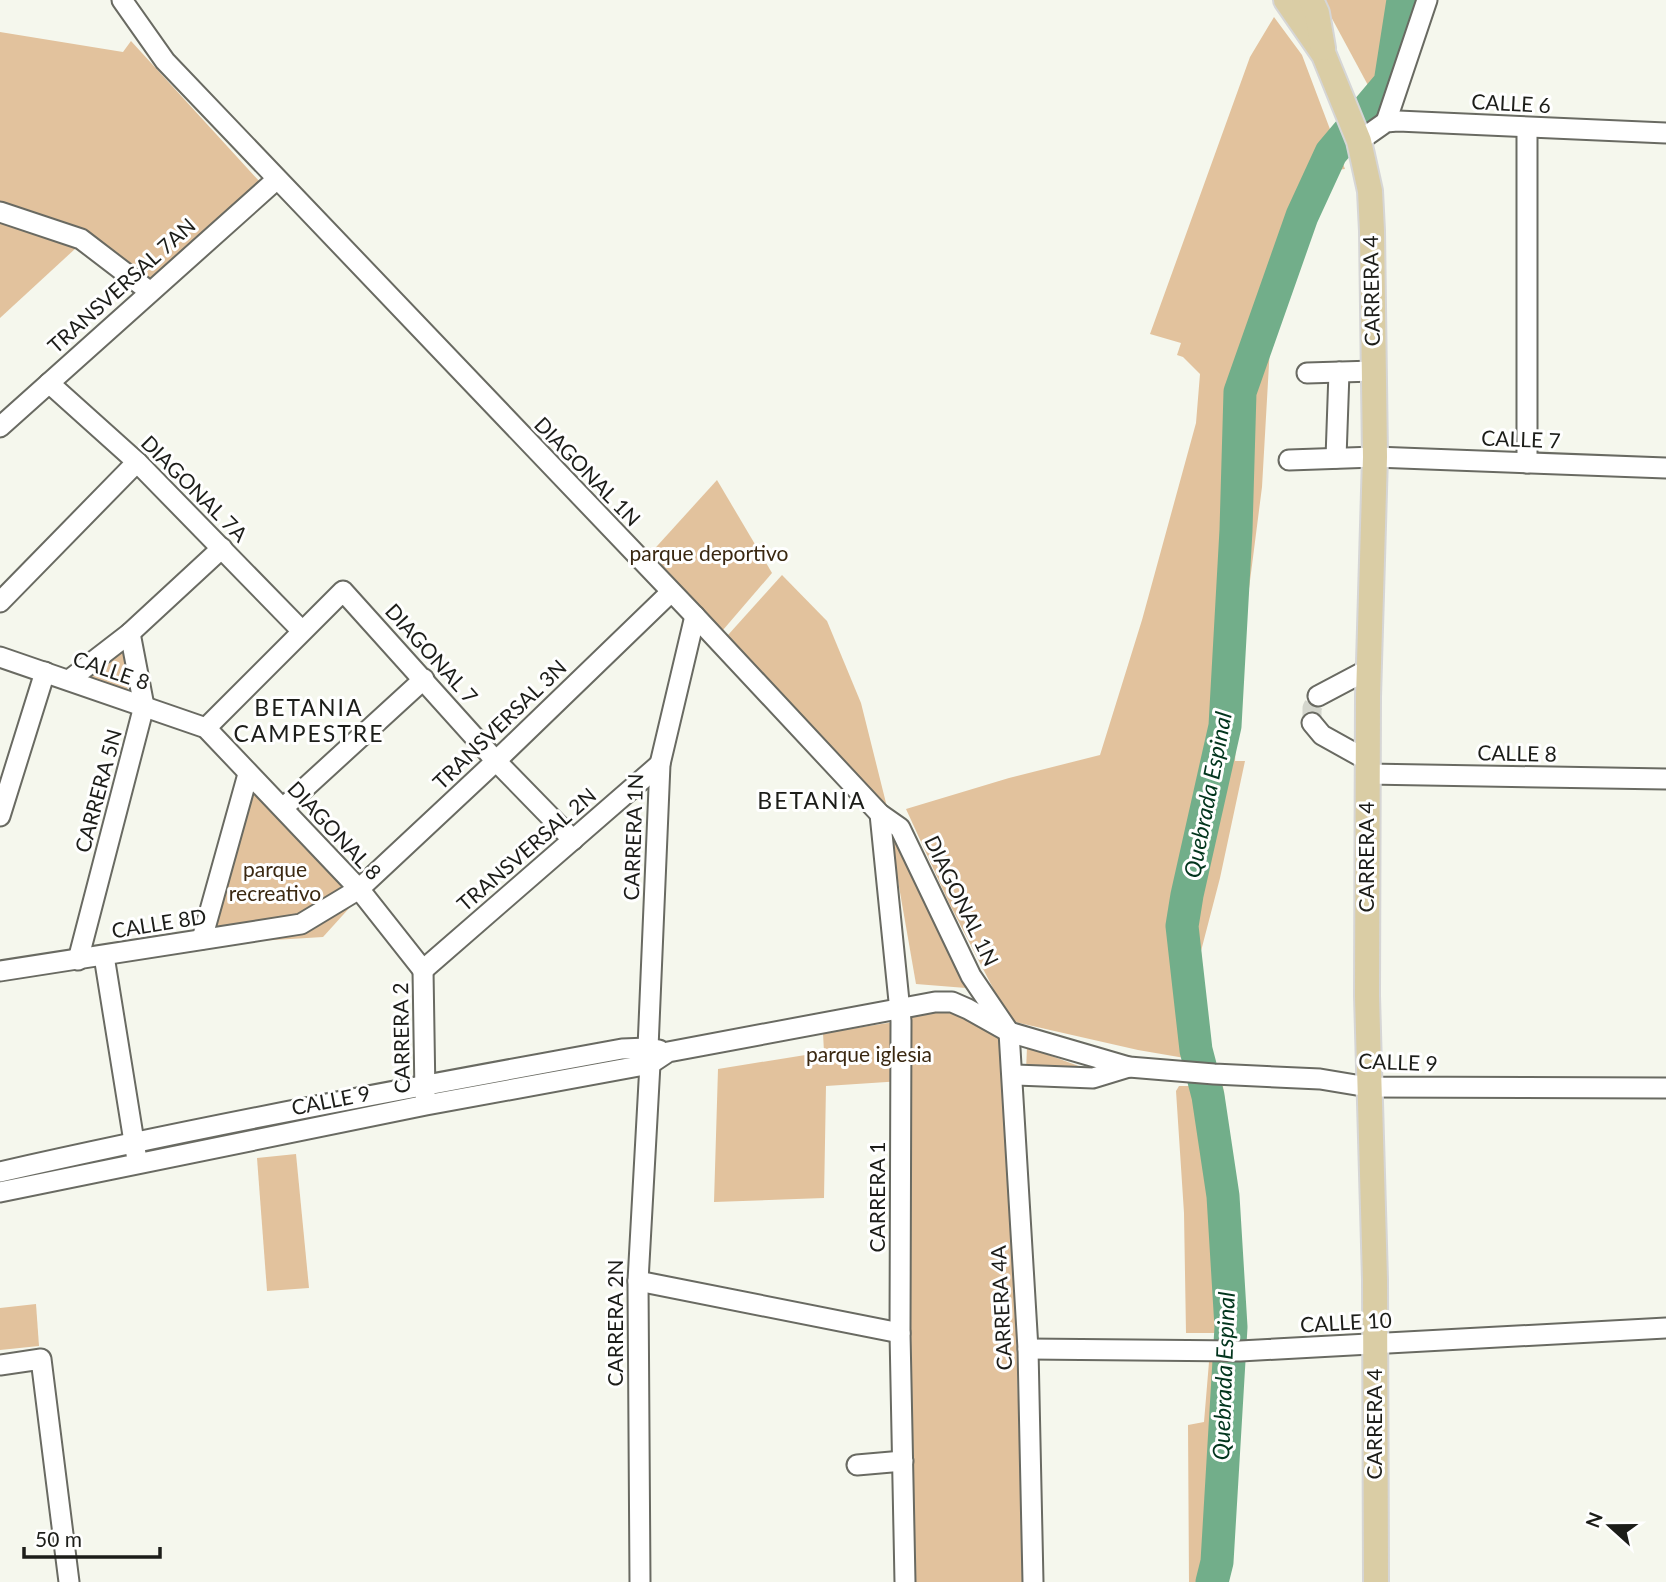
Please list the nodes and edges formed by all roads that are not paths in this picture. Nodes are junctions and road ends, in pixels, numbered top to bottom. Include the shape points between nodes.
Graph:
1 (122, 0) edge
2 (1286, 0) edge
3 (1311, 0) edge
4 (1427, 0) edge
5 (1324, 57) junction
6 (1386, 122) junction
7 (1527, 128) junction
8 (1666, 133) edge
9 (1358, 138) junction
10 (276, 180) junction
11 (0, 212) edge
12 (149, 291) junction
13 (1374, 371) junction
14 (1339, 372) junction
15 (1307, 373) dead end
16 (48, 383) junction
17 (0, 426) edge
18 (1375, 457) junction
19 (1336, 458) junction
20 (1289, 460) dead end
21 (137, 462) junction
22 (1527, 463) junction
23 (1666, 468) edge
24 (222, 548) junction
25 (671, 592) junction
26 (0, 602) edge
27 (695, 616) junction
28 (302, 631) junction
29 (130, 632) junction
30 (0, 657) edge
31 (1369, 669) junction
32 (45, 672) junction
33 (424, 679) junction
34 (69, 680) junction
35 (1318, 696) dead end
36 (144, 706) junction
37 (1312, 723) dead end
38 (206, 728) junction
39 (496, 761) junction
40 (660, 764) junction
41 (1367, 767) junction
42 (248, 774) junction
43 (1666, 779) edge
44 (283, 808) junction
45 (880, 814) junction
46 (0, 816) edge
47 (573, 840) junction
48 (359, 889) junction
49 (202, 939) junction
50 (104, 956) junction
51 (78, 960) junction
52 (423, 970) junction
53 (0, 971) edge
54 (900, 1008) junction
55 (1009, 1032) junction
56 (655, 1055) junction
57 (1129, 1067) junction
58 (1013, 1075) junction
59 (424, 1085) junction
60 (1368, 1087) junction
61 (1666, 1088) edge
62 (426, 1105) junction
63 (134, 1141) junction
64 (137, 1162) junction
65 (0, 1172) edge
66 (0, 1192) edge
67 (638, 1281) junction
68 (1666, 1328) edge
69 (900, 1333) junction
70 (1375, 1345) junction
71 (1028, 1349) junction
72 (0, 1364) edge
73 (904, 1461) junction
74 (857, 1465) dead end
75 (71, 1582) edge
76 (640, 1582) edge
77 (905, 1582) edge
78 (1033, 1582) edge
79 (1376, 1582) edge

1 - 10 street, DIAGONAL 1N via 165,61
2 - 5 main road
3 - 5 main road
4 - 6 street
5 - 9 main road, CARRERA 4
6 - 7 street, CALLE 6
6 - 9 street
7 - 8 street, CALLE 6
7 - 22 street
9 - 13 main road, CARRERA 4 via 1370,191
10 - 12 street, TRANSVERSAL 7AN
10 - 25 street, DIAGONAL 1N
11 - 12 street via 81,239
12 - 16 street, TRANSVERSAL 7AN
13 - 14 street
13 - 18 main road, CARRERA 4
14 - 15 street
14 - 19 street
16 - 17 street, TRANSVERSAL 7AN
16 - 21 street, DIAGONAL 7A
18 - 19 street, CALLE 7
18 - 22 street, CALLE 7
18 - 31 main road, CARRERA 4
19 - 20 street, CALLE 7
21 - 24 street, DIAGONAL 7A
21 - 26 street
22 - 23 street, CALLE 7
24 - 28 street, DIAGONAL 7A
24 - 29 street
25 - 27 street, DIAGONAL 1N
25 - 39 street, TRANSVERSAL 3N
27 - 40 street, CARRERA 1N
27 - 45 street, DIAGONAL 1N
28 - 33 street, DIAGONAL 7 via 343,591
28 - 38 street
29 - 34 street
29 - 36 street, CARRERA 5N
30 - 32 street, CALLE 8
31 - 35 street
31 - 41 main road, CARRERA 4
32 - 34 street, CALLE 8
32 - 46 street
33 - 39 street, DIAGONAL 7
33 - 44 street
34 - 36 street, CALLE 8
36 - 38 street, CALLE 8
36 - 51 street, CARRERA 5N
37 - 41 street
38 - 42 street, DIAGONAL 8
39 - 47 street, DIAGONAL 7
39 - 48 street, TRANSVERSAL 3N
40 - 47 street, TRANSVERSAL 2N
40 - 56 street, CARRERA 1N
41 - 43 street, CALLE 8
41 - 60 main road, CARRERA 4
42 - 44 street, DIAGONAL 8
42 - 49 street
44 - 48 street, DIAGONAL 8
45 - 54 street, CARRERA 1
45 - 55 street, DIAGONAL 1N via 900,828 971,976
47 - 52 street, TRANSVERSAL 2N
48 - 49 street, CALLE 8D via 300,924
48 - 52 street, DIAGONAL 8
49 - 50 street, CALLE 8D
50 - 51 street, CALLE 8D
50 - 63 street
51 - 53 street, CALLE 8D
52 - 59 street, CARRERA 2
54 - 55 street, CALLE 9 via 952,1002
54 - 56 street, CALLE 9
54 - 69 street, CARRERA 1
55 - 57 street, CALLE 9
55 - 58 street, CARRERA 4A
56 - 59 street, CALLE 9 via 622,1049
56 - 62 street, CALLE 9
56 - 67 street, CARRERA 2N
57 - 58 street, CALLE 9 via 1093,1078
57 - 60 street, CALLE 9 via 1320,1079
58 - 71 street, CARRERA 4A
59 - 62 street, CARRERA 2
59 - 63 street, CALLE 9
60 - 61 street, CALLE 9
60 - 70 main road, CARRERA 4
62 - 64 street, CALLE 9
63 - 64 street
63 - 65 street, CALLE 9
64 - 66 street, CALLE 9
67 - 69 street
67 - 76 street, CARRERA 2N
68 - 70 street, CALLE 10
69 - 73 street, CARRERA 1
70 - 71 street, CALLE 10 via 1209,1352
70 - 79 main road, CARRERA 4
71 - 78 street, CARRERA 4A
72 - 75 street via 41,1359
73 - 74 street
73 - 77 street, CARRERA 1

